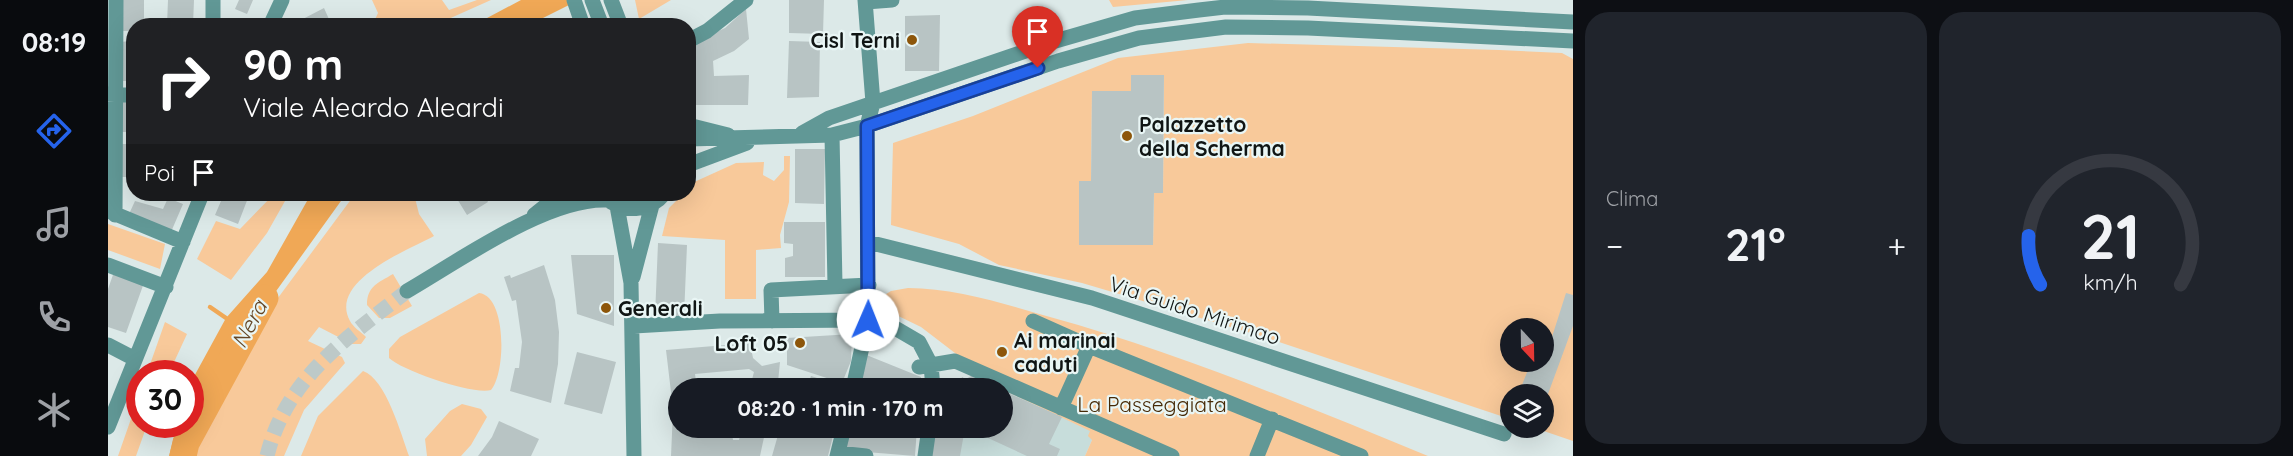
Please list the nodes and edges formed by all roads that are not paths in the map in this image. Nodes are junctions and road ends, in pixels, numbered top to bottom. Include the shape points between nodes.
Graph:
1 (116, 0) edge
2 (213, 0) edge
3 (282, 0) edge
4 (574, 0) edge
5 (592, 0) edge
6 (611, 0) edge
7 (746, 0) edge
8 (892, 0) edge
9 (865, 1) edge
10 (1308, 4) edge
11 (213, 18) edge
12 (274, 18) edge
13 (580, 18) edge
14 (599, 18) edge
15 (618, 18) edge
16 (1572, 22) edge
17 (1255, 27) junction
18 (1359, 30) junction
19 (696, 36) edge
20 (1573, 41) edge
21 (112, 94) edge
22 (873, 103) junction
23 (696, 126) edge
24 (867, 126) junction
25 (800, 134) junction
26 (832, 135) junction
27 (740, 138) junction
28 (759, 139) junction
29 (696, 140) edge
30 (696, 162) edge
31 (199, 201) edge
32 (551, 201) edge
33 (600, 201) edge
34 (608, 201) edge
35 (612, 201) edge
36 (656, 201) edge
37 (652, 205) junction
38 (112, 213) edge
39 (522, 224) junction
40 (183, 242) junction
41 (868, 242) junction
42 (108, 265) edge
43 (631, 283) junction
44 (835, 285) junction
45 (869, 285) junction
46 (166, 287) junction
47 (407, 291) tunnel mouth
48 (868, 320) junction
49 (771, 321) junction
50 (1033, 321) dead end
51 (634, 326) junction
52 (108, 345) edge
53 (1089, 345) junction
54 (129, 356) junction
55 (108, 362) edge
56 (926, 362) junction
57 (856, 378) edge
58 (930, 378) edge
59 (1061, 408) junction
60 (1272, 419) junction
61 (108, 427) edge
62 (1500, 433) edge
63 (842, 438) edge
64 (927, 438) edge
65 (838, 454) edge
66 (634, 456) edge
67 (866, 456) edge
68 (926, 456) edge
69 (1172, 456) edge
70 (1257, 456) edge
71 (1361, 456) edge

1 - 21 street
2 - 11 street
3 - 12 street
4 - 13 street
5 - 14 street
6 - 15 street
7 - 19 street
8 - 9 street
9 - 22 street
10 - 16 street
10 - 17 street via 1282,21
10 - 18 street
10 - 22 street via 1225,7 1135,18
17 - 18 street
17 - 24 street via 1139,38 1058,61
18 - 20 street
21 - 38 street
22 - 24 street
22 - 25 street via 829,118
23 - 27 street
24 - 26 street
24 - 41 street
25 - 26 street
25 - 28 street
26 - 44 street
27 - 28 street
27 - 29 street
28 - 30 street
31 - 40 street
32 - 39 street
33 - 39 street via 575,204
34 - 43 street
35 - 37 street via 640,208
36 - 37 street
37 - 43 street
38 - 40 street
39 - 47 street
40 - 46 street
41 - 45 street
41 - 62 street, Via Guido Mirimao via 1092,298
42 - 46 street
43 - 51 street
44 - 45 street
44 - 49 street via 771,290
45 - 48 street
46 - 54 street
48 - 49 street
48 - 56 street via 908,334 919,342
48 - 57 street via 867,342
49 - 51 street
50 - 53 street
51 - 66 street
52 - 54 street
53 - 59 street
53 - 60 street
54 - 55 street
54 - 61 street
56 - 58 street
56 - 59 street via 955,361
59 - 69 street
60 - 70 street
60 - 71 street
63 - 65 street
64 - 68 street
65 - 67 street

